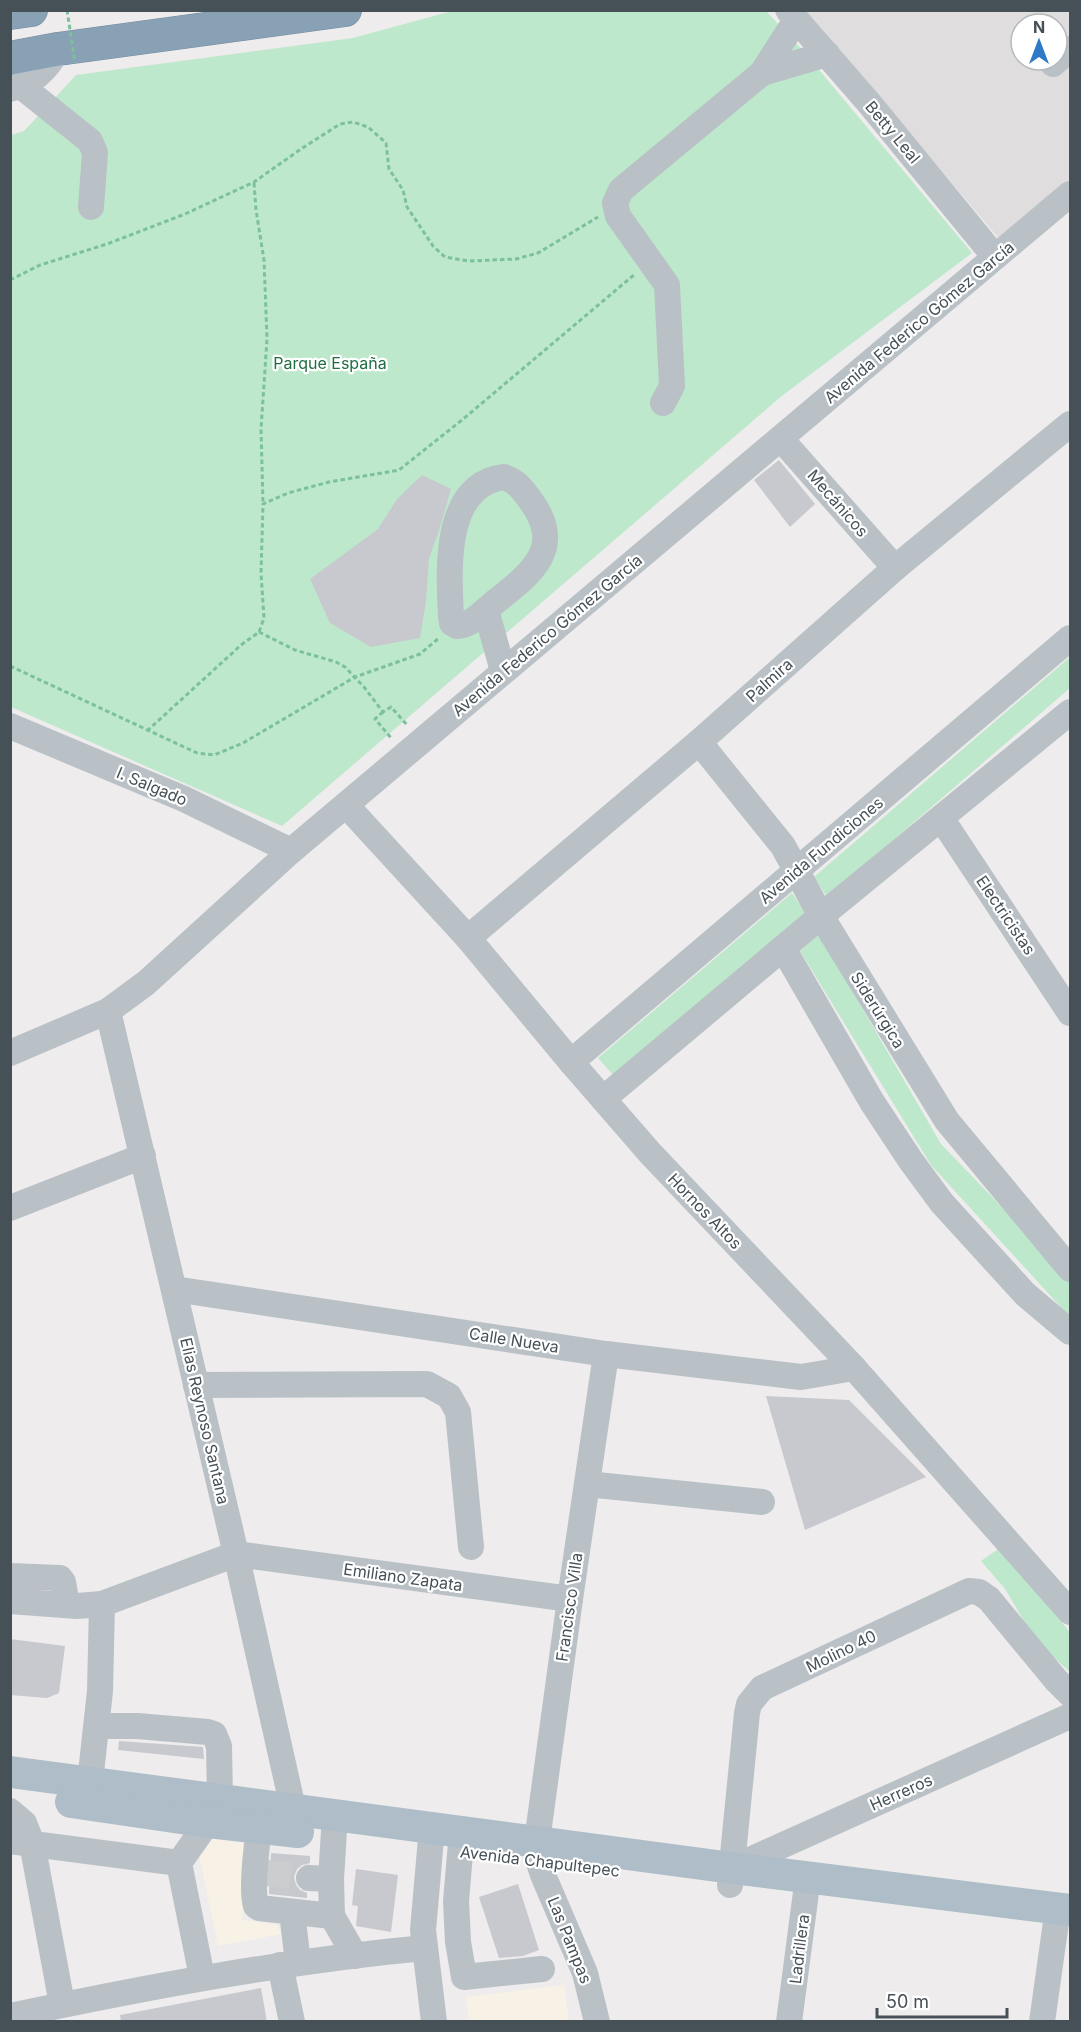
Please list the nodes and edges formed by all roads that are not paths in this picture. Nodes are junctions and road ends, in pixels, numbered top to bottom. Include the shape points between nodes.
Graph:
1 (31, 10) edge
2 (345, 10) edge
3 (10, 13) edge
4 (792, 15) edge
5 (827, 54) junction
6 (762, 73) junction
7 (14, 78) edge
8 (1071, 194) edge
9 (92, 207) dead end
10 (995, 257) junction
11 (663, 403) dead end
12 (1071, 424) edge
13 (781, 439) junction
14 (895, 568) junction
15 (471, 619) junction
16 (1071, 638) edge
17 (496, 677) junction
18 (1071, 712) edge
19 (10, 726) edge
20 (699, 742) junction
21 (346, 805) junction
22 (941, 818) junction
23 (291, 851) junction
24 (797, 870) junction
25 (821, 916) junction
26 (468, 938) junction
27 (783, 948) junction
28 (108, 1011) junction
29 (1071, 1012) edge
30 (10, 1053) edge
31 (571, 1062) junction
32 (603, 1099) junction
33 (143, 1156) junction
34 (10, 1208) edge
35 (1071, 1269) edge
36 (174, 1289) junction
37 (1071, 1332) edge
38 (606, 1354) junction
39 (854, 1368) junction
40 (196, 1385) junction
41 (587, 1484) junction
42 (762, 1502) dead end
43 (471, 1547) dead end
44 (236, 1554) junction
45 (10, 1576) edge
46 (570, 1599) junction
47 (10, 1601) edge
48 (102, 1604) junction
49 (67, 1605) junction
50 (1071, 1612) edge
51 (1071, 1694) edge
52 (1071, 1716) edge
53 (97, 1726) junction
54 (10, 1772) edge
55 (10, 1792) edge
56 (89, 1794) junction
57 (10, 1811) edge
58 (214, 1811) junction
59 (260, 1816) junction
60 (296, 1821) junction
61 (334, 1826) junction
62 (446, 1839) junction
63 (21, 1842) edge
64 (538, 1850) junction
65 (179, 1863) junction
66 (731, 1876) junction
67 (807, 1886) junction
68 (292, 1912) junction
69 (332, 1916) junction
70 (1063, 1919) edge
71 (424, 1948) junction
72 (355, 1956) junction
73 (289, 1964) junction
74 (542, 1968) dead end
75 (202, 1977) junction
76 (464, 1977) junction
77 (429, 1982) junction
78 (62, 2004) junction
79 (10, 2016) edge
80 (292, 2022) edge
81 (434, 2022) edge
82 (597, 2022) edge
83 (789, 2022) edge
84 (1042, 2022) edge

1 - 3 highway
2 - 7 highway via 67,56
4 - 5 street, Betty Leal
4 - 6 street
5 - 6 street
5 - 10 street, Betty Leal
6 - 11 street via 621,190 615,203 618,216 667,285 672,386
7 - 9 street via 90,141 95,153
8 - 10 street, Avenida Federico Gómez García
10 - 13 street, Avenida Federico Gómez García
12 - 14 street, Palmira
13 - 14 street, Mecánicos
13 - 17 street, Avenida Federico Gómez García
14 - 20 street, Palmira
15 - 15 street via 518,584 539,560 546,540 540,514 515,482 504,477 477,489 462,506 456,524 450,577 451,617
15 - 17 street
16 - 24 street, Avenida Fundiciones
17 - 21 street, Avenida Federico Gómez García
18 - 22 street
19 - 23 street, I. Salgado via 184,799
20 - 24 street, Siderúrgica via 783,846
20 - 26 street, Palmira
21 - 23 street, Avenida Federico Gómez García
21 - 26 street, Hornos Altos
22 - 25 street
22 - 29 street, Electricistas
23 - 28 street, Avenida Federico Gómez García via 146,983
24 - 25 street, Siderúrgica
24 - 31 street, Avenida Fundiciones
25 - 27 street
25 - 35 street, Siderúrgica via 947,1121
26 - 31 street, Hornos Altos
27 - 32 street
27 - 37 street via 872,1102 942,1203 1025,1294
28 - 30 street, Avenida Federico Gómez García
28 - 33 street, Elias Reynoso Santana
31 - 32 street, Hornos Altos
32 - 39 street, Hornos Altos
33 - 34 street
33 - 36 street, Elias Reynoso Santana
36 - 38 street, Calle Nueva
36 - 40 street, Elias Reynoso Santana
38 - 39 street, Calle Nueva via 801,1377
38 - 41 street, Francisco Villa
39 - 50 street, Hornos Altos
40 - 43 street via 427,1384 449,1396 458,1412
40 - 44 street, Elias Reynoso Santana
41 - 42 street
41 - 46 street, Francisco Villa
44 - 46 street, Emiliano Zapata
44 - 48 street
44 - 60 street, Elias Reynoso Santana
45 - 49 street via 60,1578
46 - 64 street, Francisco Villa
47 - 49 street
48 - 49 street
48 - 53 street
51 - 66 street, Molino 40 via 989,1599 969,1591 762,1688 753,1696 747,1713
52 - 66 street, Herreros
53 - 56 street
53 - 58 street via 214,1734 219,1746
54 - 56 main road
55 - 56 main road, Avenida Chapultepec
56 - 58 main road
56 - 58 main road, Avenida Chapultepec via 151,1814
57 - 63 street via 24,1823
58 - 59 main road, Avenida Chapultepec
58 - 65 street
59 - 60 main road, Avenida Chapultepec
59 - 68 street via 256,1906
60 - 61 main road, Avenida Chapultepec
61 - 62 main road, Avenida Chapultepec
61 - 69 street via 320,1879
62 - 64 main road, Avenida Chapultepec
62 - 71 street via 423,1912
62 - 76 street
63 - 65 street
63 - 78 street
64 - 66 main road, Avenida Chapultepec
64 - 82 street, Las Pampas via 585,1973
65 - 75 street
66 - 67 main road, Avenida Chapultepec
67 - 70 main road, Avenida Chapultepec
67 - 83 street, Ladrillera
68 - 69 street
68 - 73 street
69 - 72 street
70 - 84 street
71 - 72 street
71 - 77 street
72 - 73 street
73 - 75 street
73 - 80 street
74 - 76 street
75 - 78 street
76 - 77 street
77 - 81 street
78 - 79 street

